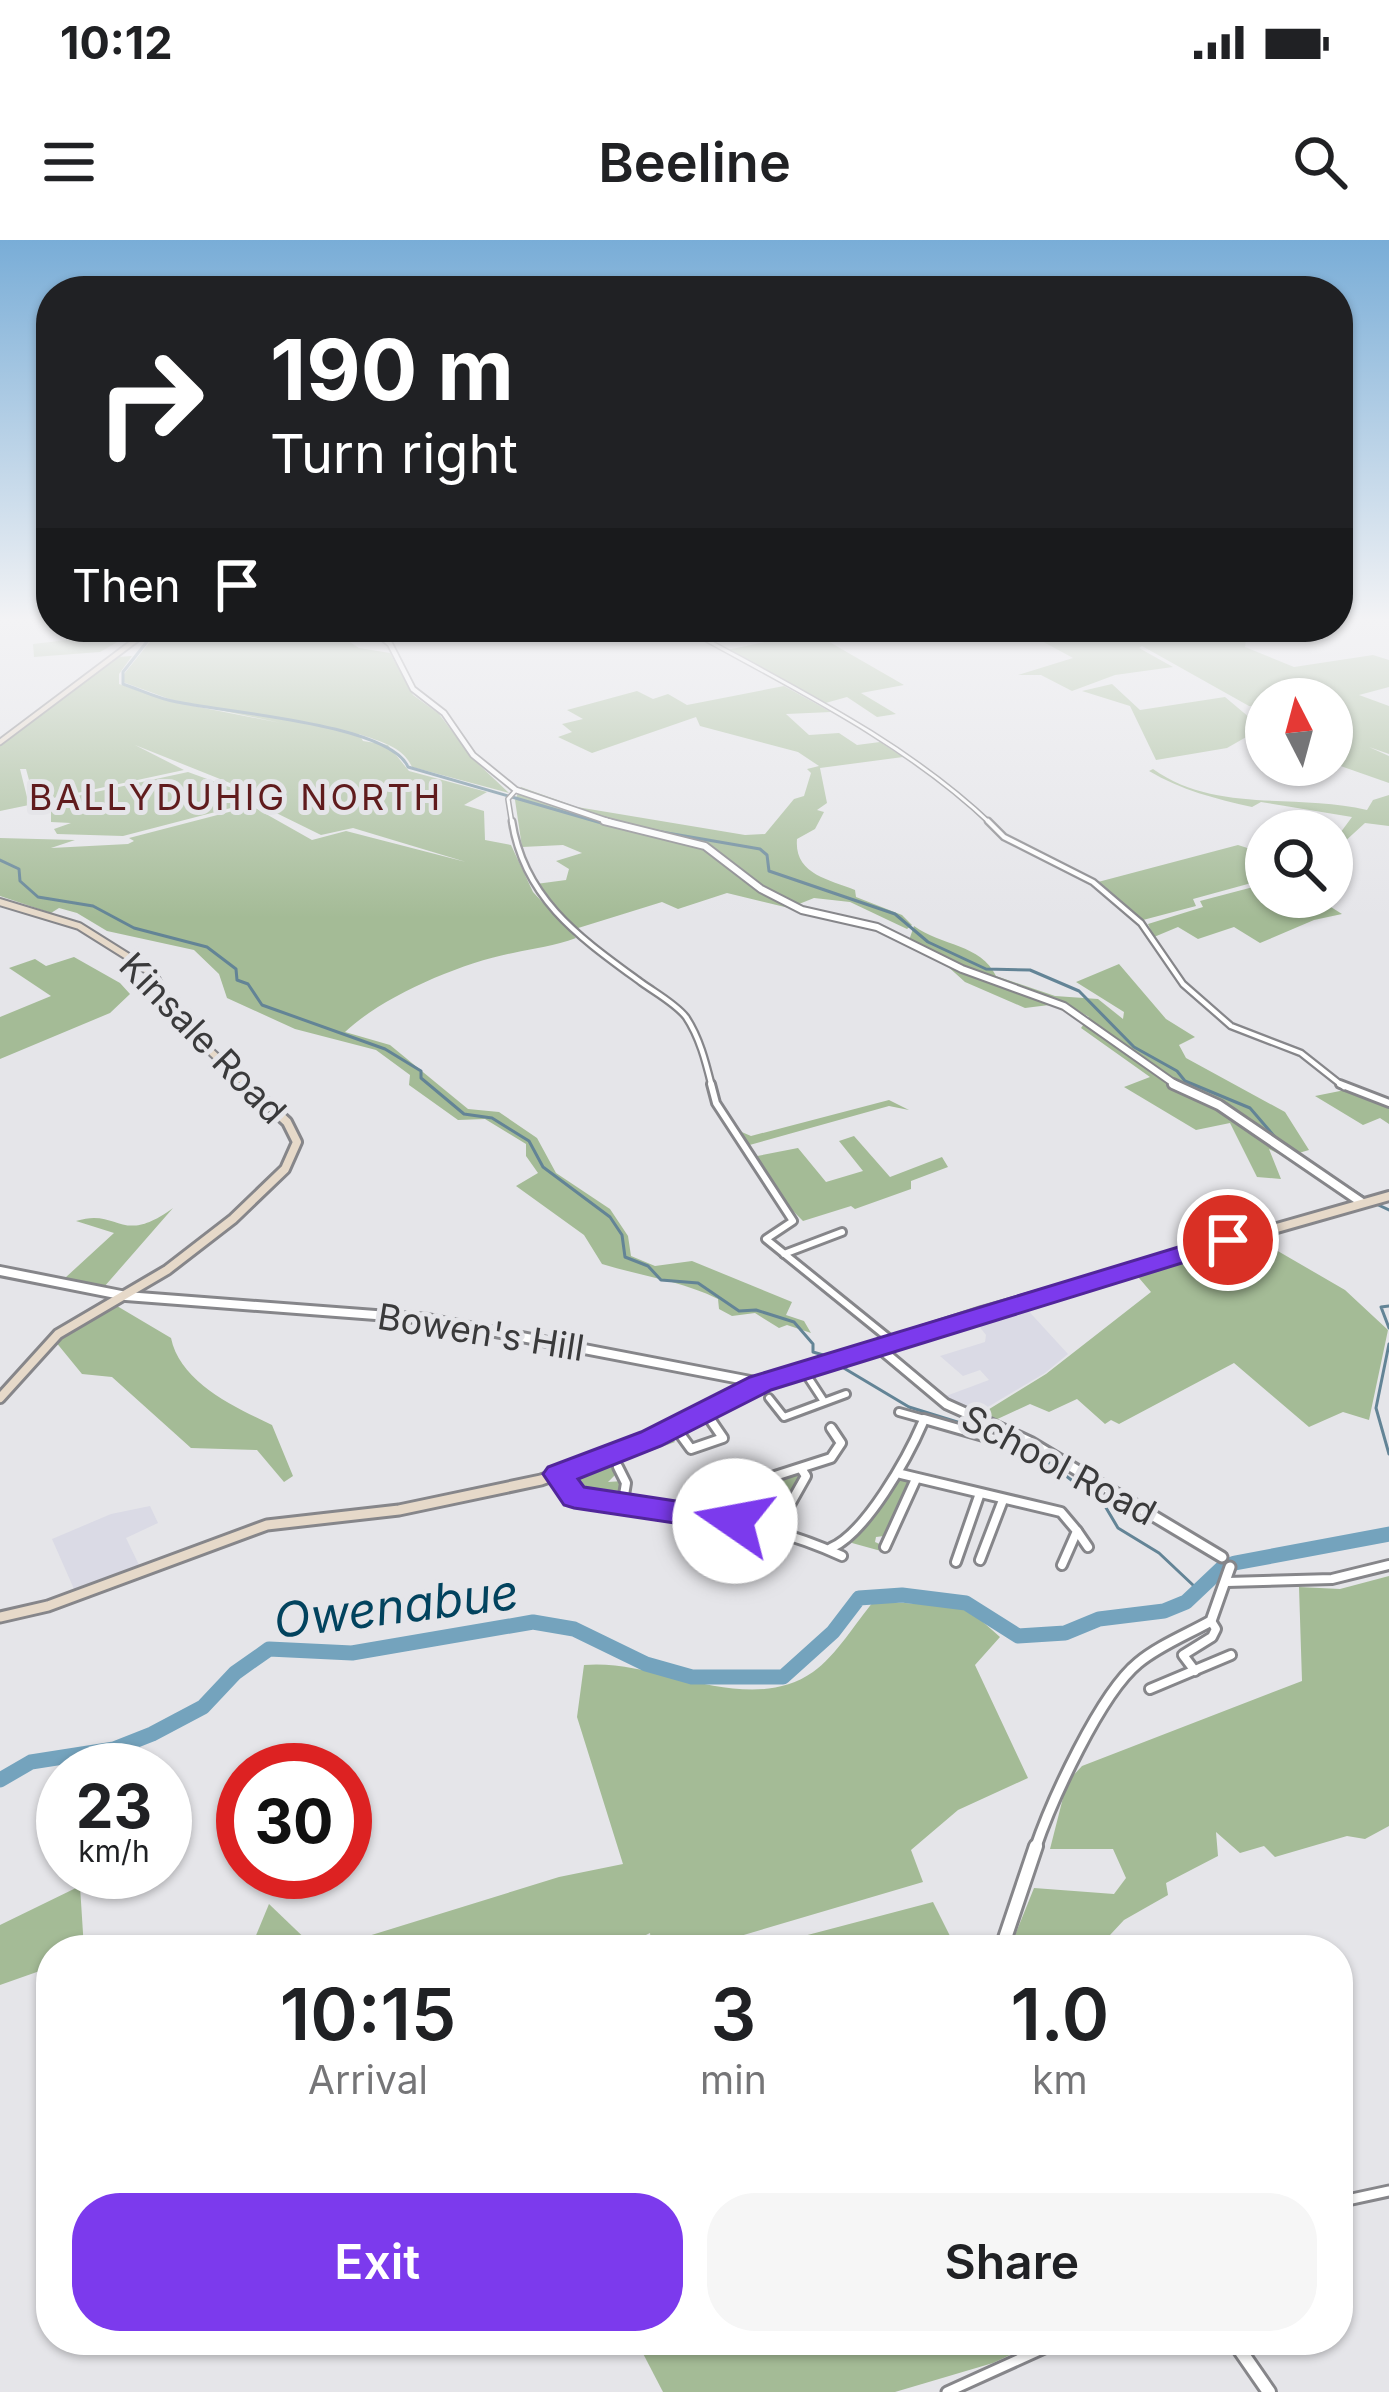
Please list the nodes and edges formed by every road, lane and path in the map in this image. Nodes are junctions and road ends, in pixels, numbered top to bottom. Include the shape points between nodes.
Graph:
1 (32, 717) edge
2 (447, 717) edge
3 (844, 717) edge
4 (0, 742) edge
5 (512, 792) junction
6 (0, 902) edge
7 (1389, 1103) edge
8 (1389, 1196) edge
9 (1366, 1201) junction
10 (842, 1232) dead end
11 (783, 1254) junction
12 (0, 1271) edge
13 (126, 1296) junction
14 (892, 1341) junction
15 (878, 1347) junction
16 (804, 1372) junction
17 (760, 1383) junction
18 (846, 1394) dead end
19 (0, 1398) edge
20 (769, 1398) dead end
21 (823, 1400) junction
22 (899, 1412) dead end
23 (923, 1421) junction
24 (709, 1422) dead end
25 (675, 1427) junction
26 (830, 1432) dead end
27 (995, 1438) dead end
28 (618, 1467) dead end
29 (802, 1470) junction
30 (559, 1474) junction
31 (901, 1474) junction
32 (624, 1477) junction
33 (916, 1479) junction
34 (612, 1480) dead end
35 (979, 1496) junction
36 (1003, 1500) junction
37 (622, 1502) junction
38 (776, 1505) dead end
39 (709, 1515) junction
40 (1077, 1532) junction
41 (883, 1543) dead end
42 (831, 1547) junction
43 (1088, 1547) dead end
44 (842, 1556) dead end
45 (1222, 1557) joint
46 (1066, 1563) dead end
47 (1389, 1564) edge
48 (1230, 1568) joint
49 (1227, 1582) junction
50 (0, 1617) edge
51 (1211, 1622) junction
52 (1231, 1655) dead end
53 (1195, 1670) junction
54 (1150, 1689) dead end
55 (1006, 1935) edge
56 (1389, 2191) edge
57 (1353, 2199) edge
58 (1029, 2355) edge
59 (1243, 2355) edge
60 (947, 2392) edge
61 (1269, 2392) edge

1 - 4 main road
2 - 5 street
3 - 7 street via 947,782 996,832 1093,882 1142,923 1183,984 1225,1022 1301,1052 1343,1087
5 - 9 street via 711,848 802,910 878,927 1075,1011 1156,1074 1219,1105
5 - 11 street via 515,843 536,890 572,931 684,1014 716,1103 794,1221 766,1237
6 - 13 main road, Kinsale Road via 71,922 138,962 180,1023 296,1136 291,1161 266,1188 190,1255
8 - 9 main road
9 - 14 main road
10 - 11 street
11 - 14 street
12 - 13 street, Bowen's Hill
13 - 17 street, Bowen's Hill via 428,1319
13 - 19 main road, Kinsale Road via 58,1334
14 - 15 main road
15 - 16 main road
15 - 45 street, School Road via 946,1404 1030,1442
16 - 17 main road
16 - 21 street
17 - 25 main road
18 - 21 street
20 - 21 street via 784,1417
22 - 23 street
23 - 27 street
23 - 31 street
24 - 25 street via 723,1438 691,1449
25 - 30 main road
26 - 29 street via 838,1451
28 - 32 street
29 - 38 street via 785,1512
29 - 39 street via 724,1492
30 - 37 street via 574,1497
30 - 50 main road via 438,1503 267,1525
31 - 33 street
31 - 42 street via 847,1540
32 - 34 street
32 - 37 street
33 - 35 street
33 - 41 street
35 - 36 street
35 - 36 street via 970,1558
36 - 40 street via 1051,1507
37 - 39 street
39 - 42 street
40 - 43 street
40 - 46 street
42 - 44 street
45 - 48 street, School Road
47 - 49 street via 1333,1579
48 - 49 street, School Road
49 - 51 street, School Road
51 - 53 street via 1211,1637 1184,1654
51 - 55 street via 1137,1663 1118,1687 1054,1792
52 - 53 street
53 - 54 street
56 - 57 street
58 - 60 street
59 - 61 street

